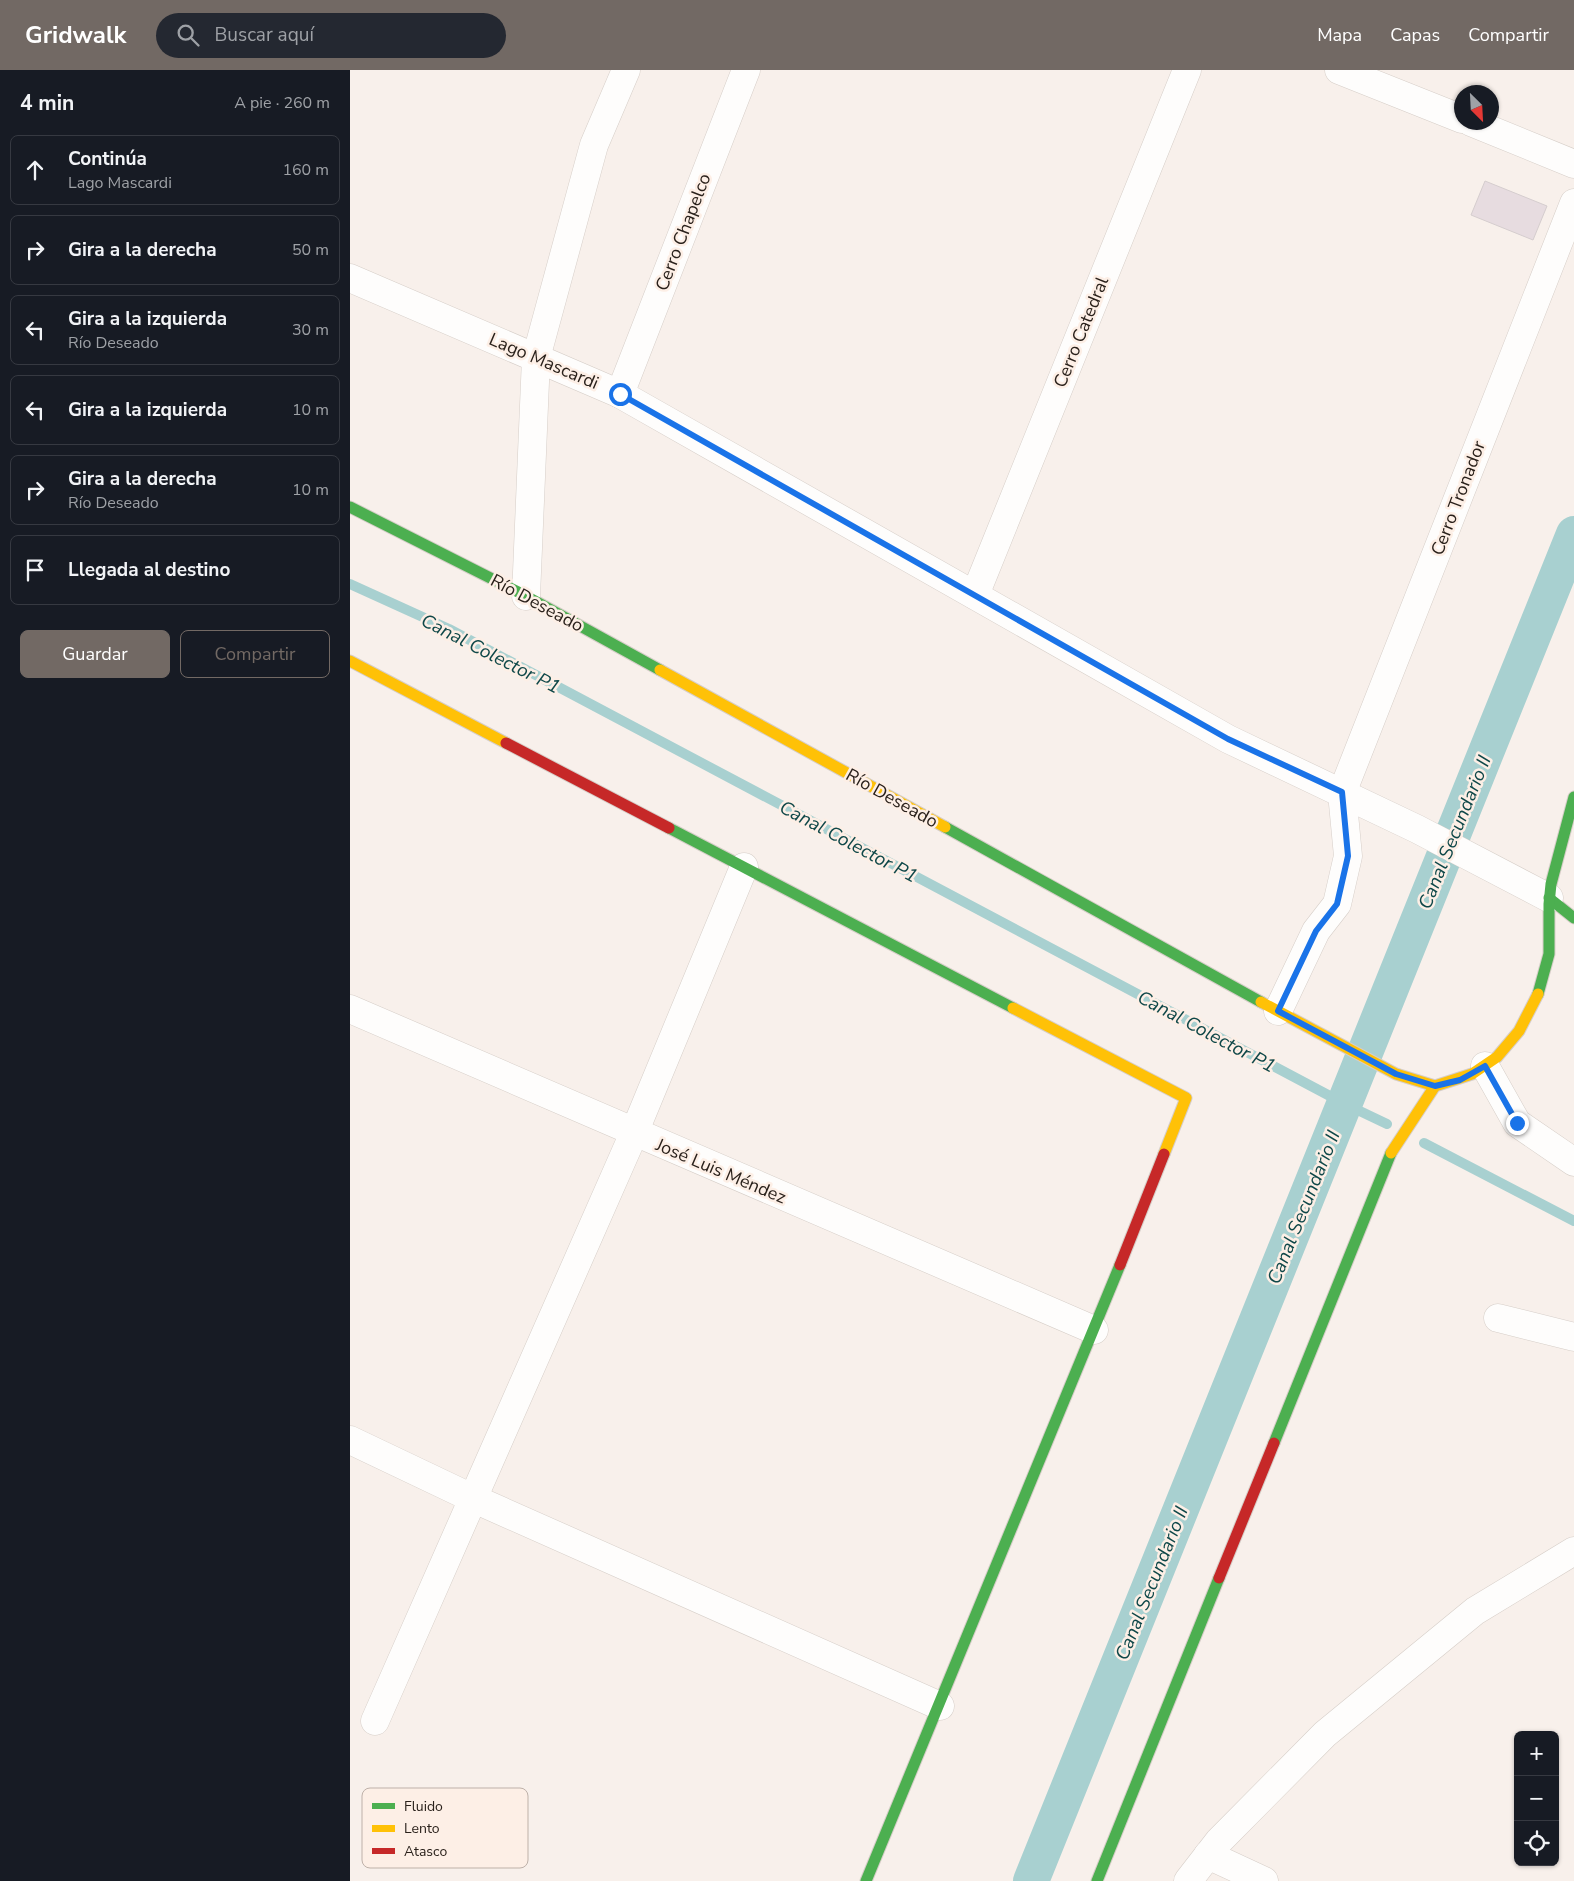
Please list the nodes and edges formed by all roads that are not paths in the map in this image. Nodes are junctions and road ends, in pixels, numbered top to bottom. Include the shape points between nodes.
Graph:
1 (626, 70) edge
2 (746, 70) edge
3 (1187, 70) edge
4 (1340, 70) edge
5 (1454, 116) edge
6 (1491, 130) edge
7 (1574, 164) edge
8 (1574, 203) edge
9 (350, 278) edge
10 (536, 358) junction
11 (620, 394) junction
12 (350, 507) edge
13 (975, 595) junction
14 (526, 596) junction
15 (350, 661) edge
16 (1342, 792) junction
17 (1574, 797) edge
18 (744, 867) junction
19 (1549, 898) junction
20 (1574, 918) edge
21 (350, 1009) edge
22 (1278, 1011) junction
23 (1485, 1066) junction
24 (1435, 1086) junction
25 (634, 1133) junction
26 (1574, 1162) edge
27 (1498, 1318) dead end
28 (1094, 1330) junction
29 (1574, 1337) edge
30 (350, 1440) edge
31 (472, 1498) junction
32 (1574, 1551) edge
33 (940, 1706) junction
34 (374, 1721) dead end
35 (1208, 1855) junction
36 (866, 1881) edge
37 (1097, 1881) edge
38 (1188, 1881) edge
39 (1264, 1881) edge

1 - 10 street via 594,145
2 - 11 street, Cerro Chapelco
3 - 13 street, Cerro Catedral
4 - 5 street
6 - 7 street
8 - 16 street, Cerro Tronador
9 - 10 street, Lago Mascardi
10 - 11 street, Lago Mascardi
10 - 14 street
11 - 13 street, Lago Mascardi
12 - 14 street, Río Deseado
13 - 16 street, Lago Mascardi via 1228,739
14 - 22 street, Río Deseado
15 - 18 street
16 - 19 street, Lago Mascardi
16 - 22 street via 1348,856 1337,904 1316,931
17 - 19 street
18 - 25 street
18 - 28 street via 1186,1098
19 - 20 street
19 - 23 street via 1549,955 1542,983 1531,1011 1517,1032
21 - 25 street, José Luis Méndez
22 - 24 street, Río Deseado via 1396,1074
23 - 24 street via 1460,1080
23 - 26 street via 1517,1123
24 - 37 street via 1392,1150
25 - 28 street, José Luis Méndez
25 - 31 street
27 - 29 street
28 - 33 street
30 - 31 street
31 - 33 street
31 - 34 street
32 - 35 street via 1475,1611 1325,1734
33 - 36 street
35 - 38 street
35 - 39 street

